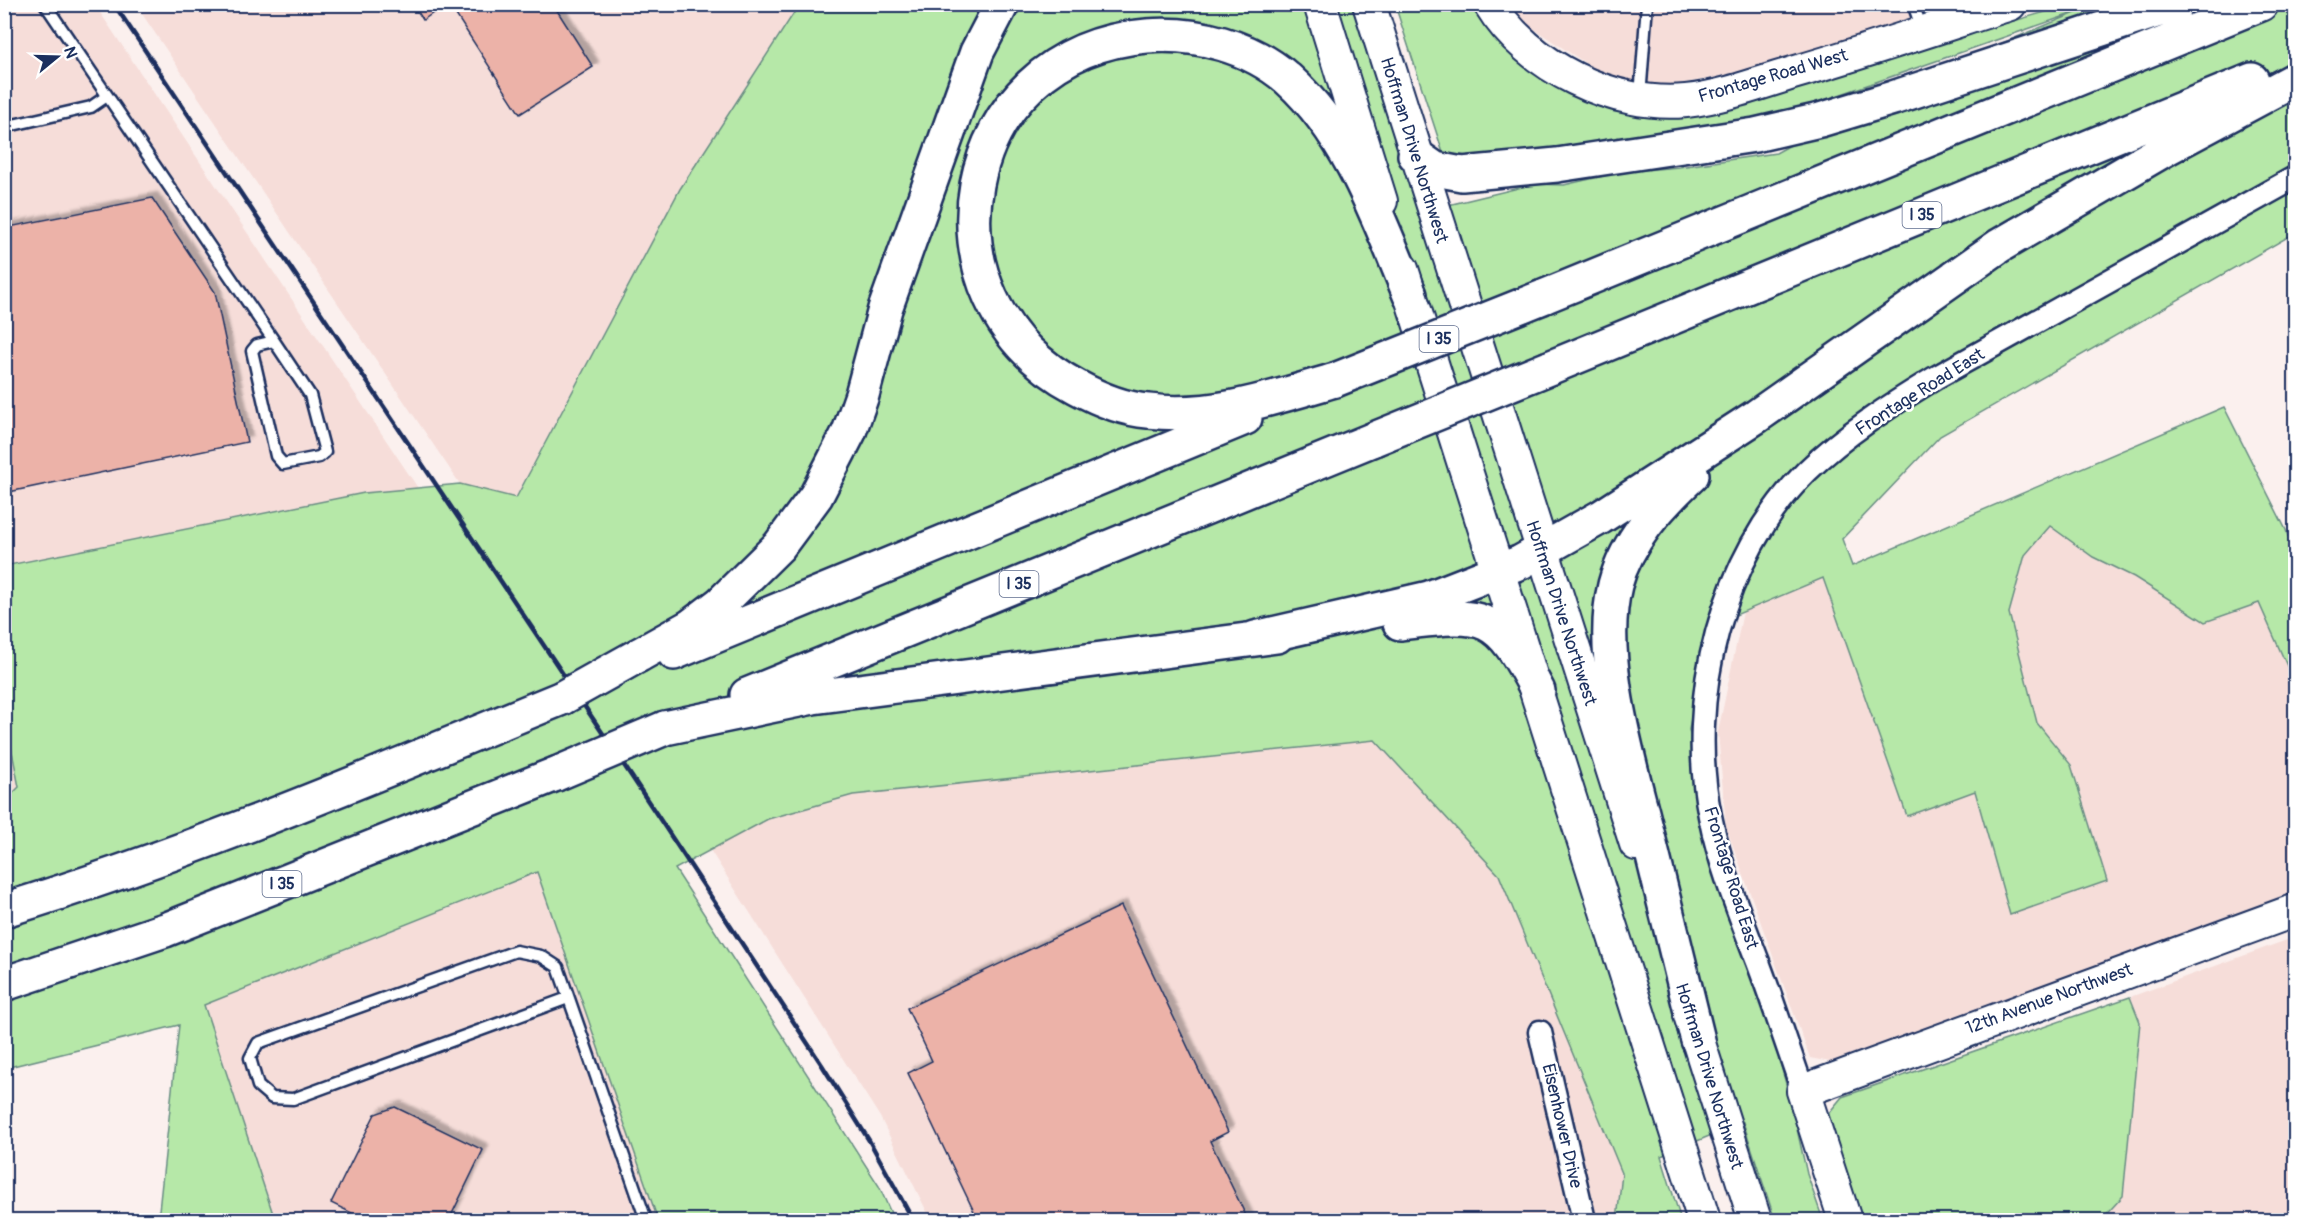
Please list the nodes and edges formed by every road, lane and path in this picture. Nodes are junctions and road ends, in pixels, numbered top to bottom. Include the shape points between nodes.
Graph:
1 (45, 4) edge
2 (1002, 4) edge
3 (1026, 4) edge
4 (1320, 4) edge
5 (1369, 4) edge
6 (1490, 4) edge
7 (1647, 4) edge
8 (2010, 4) edge
9 (2177, 4) edge
10 (2260, 4) edge
11 (1918, 18) edge
12 (2295, 62) edge
13 (2295, 79) edge
14 (107, 96) junction
15 (1640, 98) junction
16 (4, 127) edge
17 (944, 143) junction
18 (1415, 155) junction
19 (2295, 177) edge
20 (1410, 295) junction
21 (274, 341) junction
22 (1335, 380) junction
23 (1757, 416) junction
24 (1540, 551) junction
25 (1499, 572) junction
26 (1256, 638) junction
27 (640, 661) junction
28 (1538, 691) junction
29 (665, 728) junction
30 (4, 910) edge
31 (2295, 910) edge
32 (4, 984) edge
33 (568, 998) junction
34 (1540, 1032) dead end
35 (1698, 1040) junction
36 (1803, 1091) junction
37 (646, 1221) edge
38 (1584, 1221) edge
39 (1704, 1221) edge
40 (1755, 1221) edge
41 (1845, 1221) edge

1 - 14 lane
2 - 17 highway via 977,52
3 - 17 highway via 1008,27
4 - 20 main road
5 - 18 main road, Hoffman Drive Northwest
6 - 15 main road, Frontage Road West via 1503,24 1544,60 1596,88
7 - 15 lane
8 - 11 main road, Frontage Road West
9 - 18 highway via 1893,98 1755,135 1557,165 1462,174 1435,169
10 - 22 highway, I 35, bridge
11 - 15 main road, Frontage Road West via 1713,96 1684,101
12 - 29 highway, I 35, bridge
13 - 23 highway via 2177,142 1999,246
14 - 16 lane via 91,107
14 - 21 lane
17 - 27 highway via 885,309 849,432 816,496 779,546 720,604
18 - 24 main road, Hoffman Drive Northwest
19 - 36 street, Frontage Road East via 1883,410 1806,472 1773,513 1752,548 1727,599 1711,658 1701,738 1703,777 1717,845
20 - 22 highway via 1368,195 1342,146 1288,79 1260,60 1198,37 1135,37 1078,52 1028,86 992,136 975,197 974,229 978,260 1001,318 1039,363 1090,394 1148,411 1234,409
20 - 25 main road
21 - 21 lane via 310,394 325,452 320,457 283,464 276,456 252,351 257,345
22 - 27 highway, I 35
23 - 24 highway via 1601,517
23 - 35 highway via 1665,501 1648,522 1628,550 1615,585 1610,621 1625,744
24 - 25 highway
24 - 35 main road, Hoffman Drive Northwest
25 - 26 highway via 1390,609
25 - 28 main road
26 - 28 highway via 1456,616 1472,619 1499,630 1514,647
26 - 29 highway via 813,697
27 - 30 highway, I 35, bridge via 465,738 134,867
28 - 39 main road
29 - 32 highway, I 35, bridge via 165,930
31 - 36 main road, 12th Avenue Northwest
33 - 33 lane via 558,967 541,956 516,951 258,1043 250,1058 258,1086 272,1098 293,1099
33 - 37 lane
34 - 38 street, Eisenhower Drive
35 - 40 main road, Hoffman Drive Northwest
36 - 41 main road, Frontage Road East

